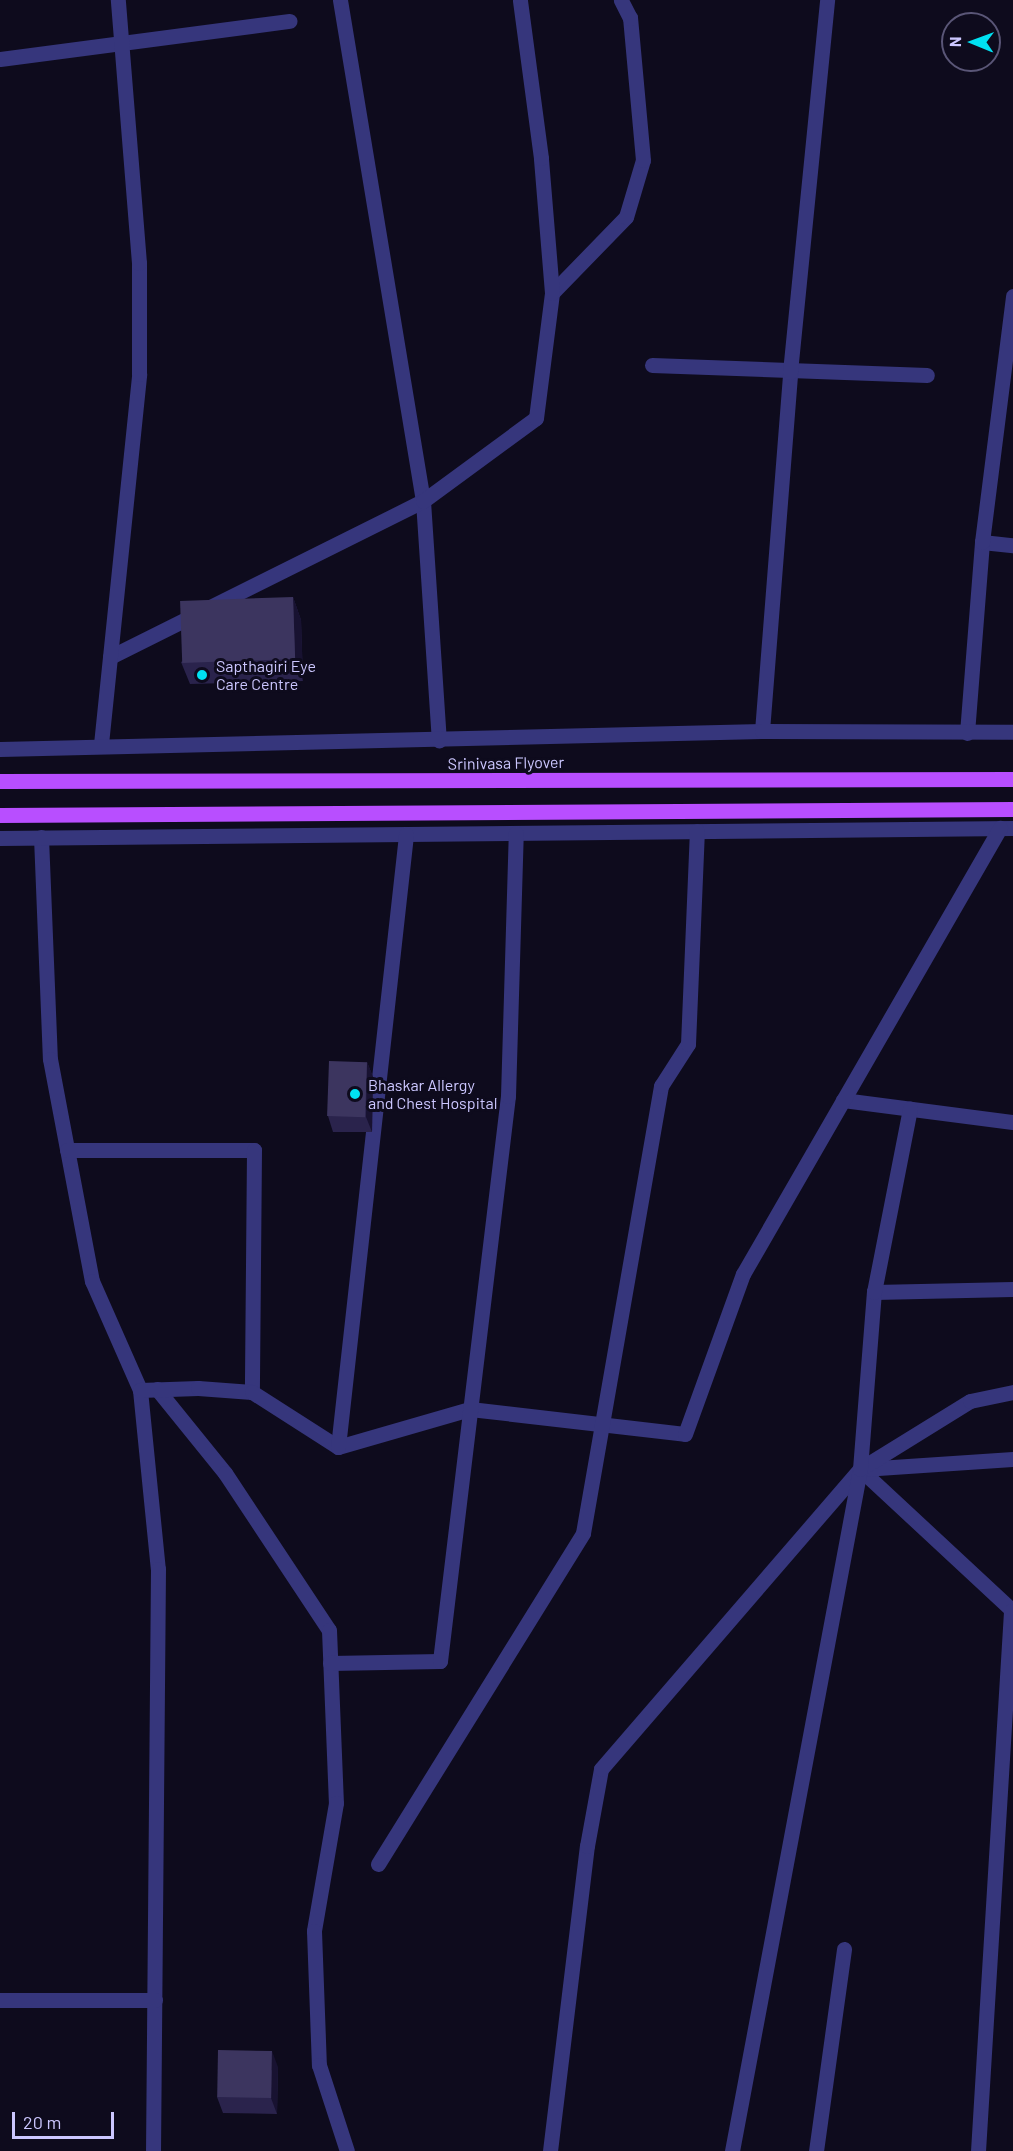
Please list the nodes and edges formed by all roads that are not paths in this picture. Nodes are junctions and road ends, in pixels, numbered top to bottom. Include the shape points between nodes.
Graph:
1 (118, 0) edge
2 (340, 0) edge
3 (520, 0) edge
4 (621, 0) edge
5 (827, 0) edge
6 (290, 21) dead end
7 (121, 44) junction
8 (0, 59) edge
9 (552, 293) junction
10 (1013, 296) edge
11 (652, 365) dead end
12 (790, 372) junction
13 (927, 375) dead end
14 (423, 501) junction
15 (982, 542) junction
16 (1013, 545) edge
17 (110, 657) junction
18 (762, 731) junction
19 (1013, 732) edge
20 (967, 733) junction
21 (439, 740) junction
22 (101, 744) junction
23 (0, 749) edge
24 (1013, 778) edge
25 (0, 781) edge
26 (1013, 809) edge
27 (0, 815) edge
28 (1007, 828) edge
29 (697, 831) junction
30 (516, 833) junction
31 (406, 835) junction
32 (40, 837) junction
33 (0, 838) edge
34 (843, 1100) junction
35 (910, 1109) junction
36 (1013, 1122) edge
37 (67, 1150) junction
38 (1013, 1289) edge
39 (873, 1292) junction
40 (158, 1389) junction
41 (140, 1390) junction
42 (252, 1392) junction
43 (1013, 1392) edge
44 (470, 1409) junction
45 (602, 1424) junction
46 (338, 1447) junction
47 (1013, 1459) edge
48 (860, 1469) junction
49 (1012, 1611) edge
50 (330, 1663) junction
51 (1009, 1703) edge
52 (378, 1864) dead end
53 (844, 1949) dead end
54 (0, 2000) edge
55 (155, 2000) junction
56 (153, 2151) edge
57 (347, 2151) edge
58 (550, 2151) edge
59 (732, 2151) edge
60 (816, 2151) edge
61 (978, 2151) edge

1 - 7 street
2 - 14 street
3 - 9 street via 541,158
4 - 9 street via 630,18 643,160 626,217
5 - 12 street
6 - 7 street
7 - 8 street
7 - 17 street via 139,263 139,374
9 - 14 street via 536,418
10 - 15 street
11 - 12 street
12 - 13 street
12 - 18 street
14 - 17 street
14 - 21 street
15 - 16 street
15 - 20 street
17 - 22 street
18 - 20 street
18 - 21 street
19 - 20 street
21 - 22 street
22 - 23 street
24 - 25 main road, Srinivasa Flyover
26 - 27 main road
28 - 29 street
28 - 34 street
29 - 30 street
29 - 45 street via 688,1044 661,1086
30 - 31 street
30 - 44 street via 508,1096
31 - 32 street
31 - 46 street
32 - 33 street
32 - 37 street via 50,1059
34 - 35 street
34 - 45 street via 743,1274 686,1434
35 - 36 street
35 - 39 street
37 - 41 street via 92,1281
37 - 42 street via 254,1150
38 - 39 street
39 - 48 street
40 - 41 street
40 - 42 street
40 - 50 street via 225,1473 329,1630
41 - 55 street via 158,1569
42 - 46 street
43 - 48 street via 970,1401
44 - 45 street
44 - 46 street
44 - 50 street via 440,1661
45 - 52 street via 583,1533
47 - 48 street
48 - 49 street
48 - 58 street via 601,1769 587,1846
48 - 59 street
49 - 51 street
50 - 57 street via 336,1803 314,1931 319,2065
51 - 61 street
53 - 60 street
54 - 55 street
55 - 56 street

